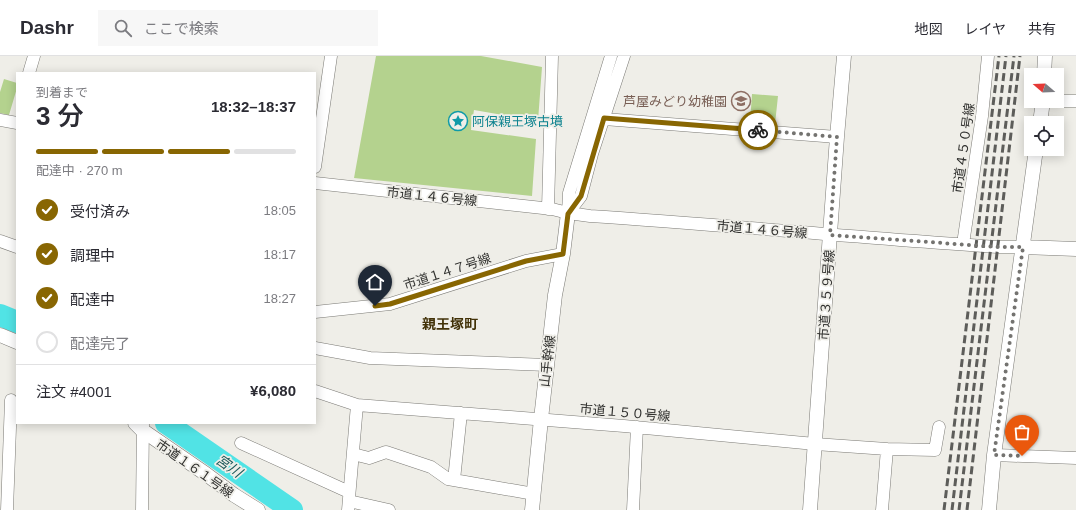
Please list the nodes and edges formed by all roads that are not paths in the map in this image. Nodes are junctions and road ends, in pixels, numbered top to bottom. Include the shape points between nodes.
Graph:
1 (34, 56) edge
2 (331, 56) edge
3 (552, 56) edge
4 (611, 56) edge
5 (624, 56) edge
6 (844, 56) edge
7 (988, 56) edge
8 (1045, 56) edge
9 (1044, 68) edge
10 (29, 72) edge
11 (1064, 100) edge
12 (1076, 101) edge
13 (604, 118) junction
14 (0, 120) edge
15 (16, 120) edge
16 (837, 137) junction
17 (1035, 156) edge
18 (316, 160) edge
19 (316, 183) edge
20 (548, 209) junction
21 (568, 214) junction
22 (830, 235) junction
23 (0, 241) edge
24 (963, 244) junction
25 (16, 247) edge
26 (1023, 247) junction
27 (1076, 249) edge
28 (563, 254) junction
29 (316, 312) edge
30 (0, 335) edge
31 (16, 342) edge
32 (316, 348) edge
33 (547, 366) junction
34 (316, 391) edge
35 (11, 400) dead end
36 (357, 405) junction
37 (462, 413) junction
38 (541, 419) junction
39 (140, 425) edge
40 (637, 427) junction
41 (939, 427) dead end
42 (241, 443) dead end
43 (815, 444) junction
44 (887, 449) junction
45 (352, 454) junction
46 (994, 455) junction
47 (1076, 458) edge
48 (454, 480) junction
49 (534, 494) junction
50 (349, 501) edge
51 (7, 510) edge
52 (142, 510) edge
53 (258, 510) edge
54 (389, 510) edge
55 (532, 510) edge
56 (633, 510) edge
57 (810, 510) edge
58 (882, 510) edge
59 (989, 510) edge

1 - 10 street
2 - 18 street
3 - 20 street
4 - 21 street, 山手幹線 via 570,193
5 - 13 street, 山手幹線
6 - 16 street, 市道３５９号線
7 - 24 street, 市道４５０号線
8 - 9 street
11 - 12 street
13 - 16 street
13 - 21 street, 山手幹線 via 581,196
14 - 15 street
16 - 22 street, 市道３５９号線
17 - 26 street
19 - 20 street, 市道１４６号線
20 - 21 street, 市道１４６号線
21 - 22 street, 市道１４６号線
21 - 28 street, 山手幹線
22 - 24 street, 市道１４６号線
22 - 43 street, 市道３５９号線
23 - 25 street
24 - 26 street, 市道１４６号線
26 - 27 street, 市道１４６号線
26 - 46 street
28 - 29 street, 市道１４７号線 via 526,261 390,304
28 - 33 street, 山手幹線 via 555,295
30 - 31 street
32 - 33 street via 370,358
33 - 38 street, 山手幹線
34 - 36 street, 市道１５０号線
35 - 51 street
36 - 37 street, 市道１５０号線
36 - 45 street
37 - 38 street, 市道１５０号線
37 - 48 street
38 - 40 street, 市道１５０号線
38 - 49 street, 山手幹線
39 - 52 street
39 - 53 street, 市道１６１号線
40 - 43 street, 市道１５０号線
40 - 56 street
41 - 44 street, 市道１５０号線 via 936,450
42 - 50 street
43 - 44 street, 市道１５０号線
43 - 57 street, 市道３５９号線
44 - 58 street
45 - 48 street via 369,458 386,452 431,467 448,479
45 - 50 street
46 - 47 street
46 - 59 street
48 - 49 street
49 - 55 street, 山手幹線
50 - 54 street

